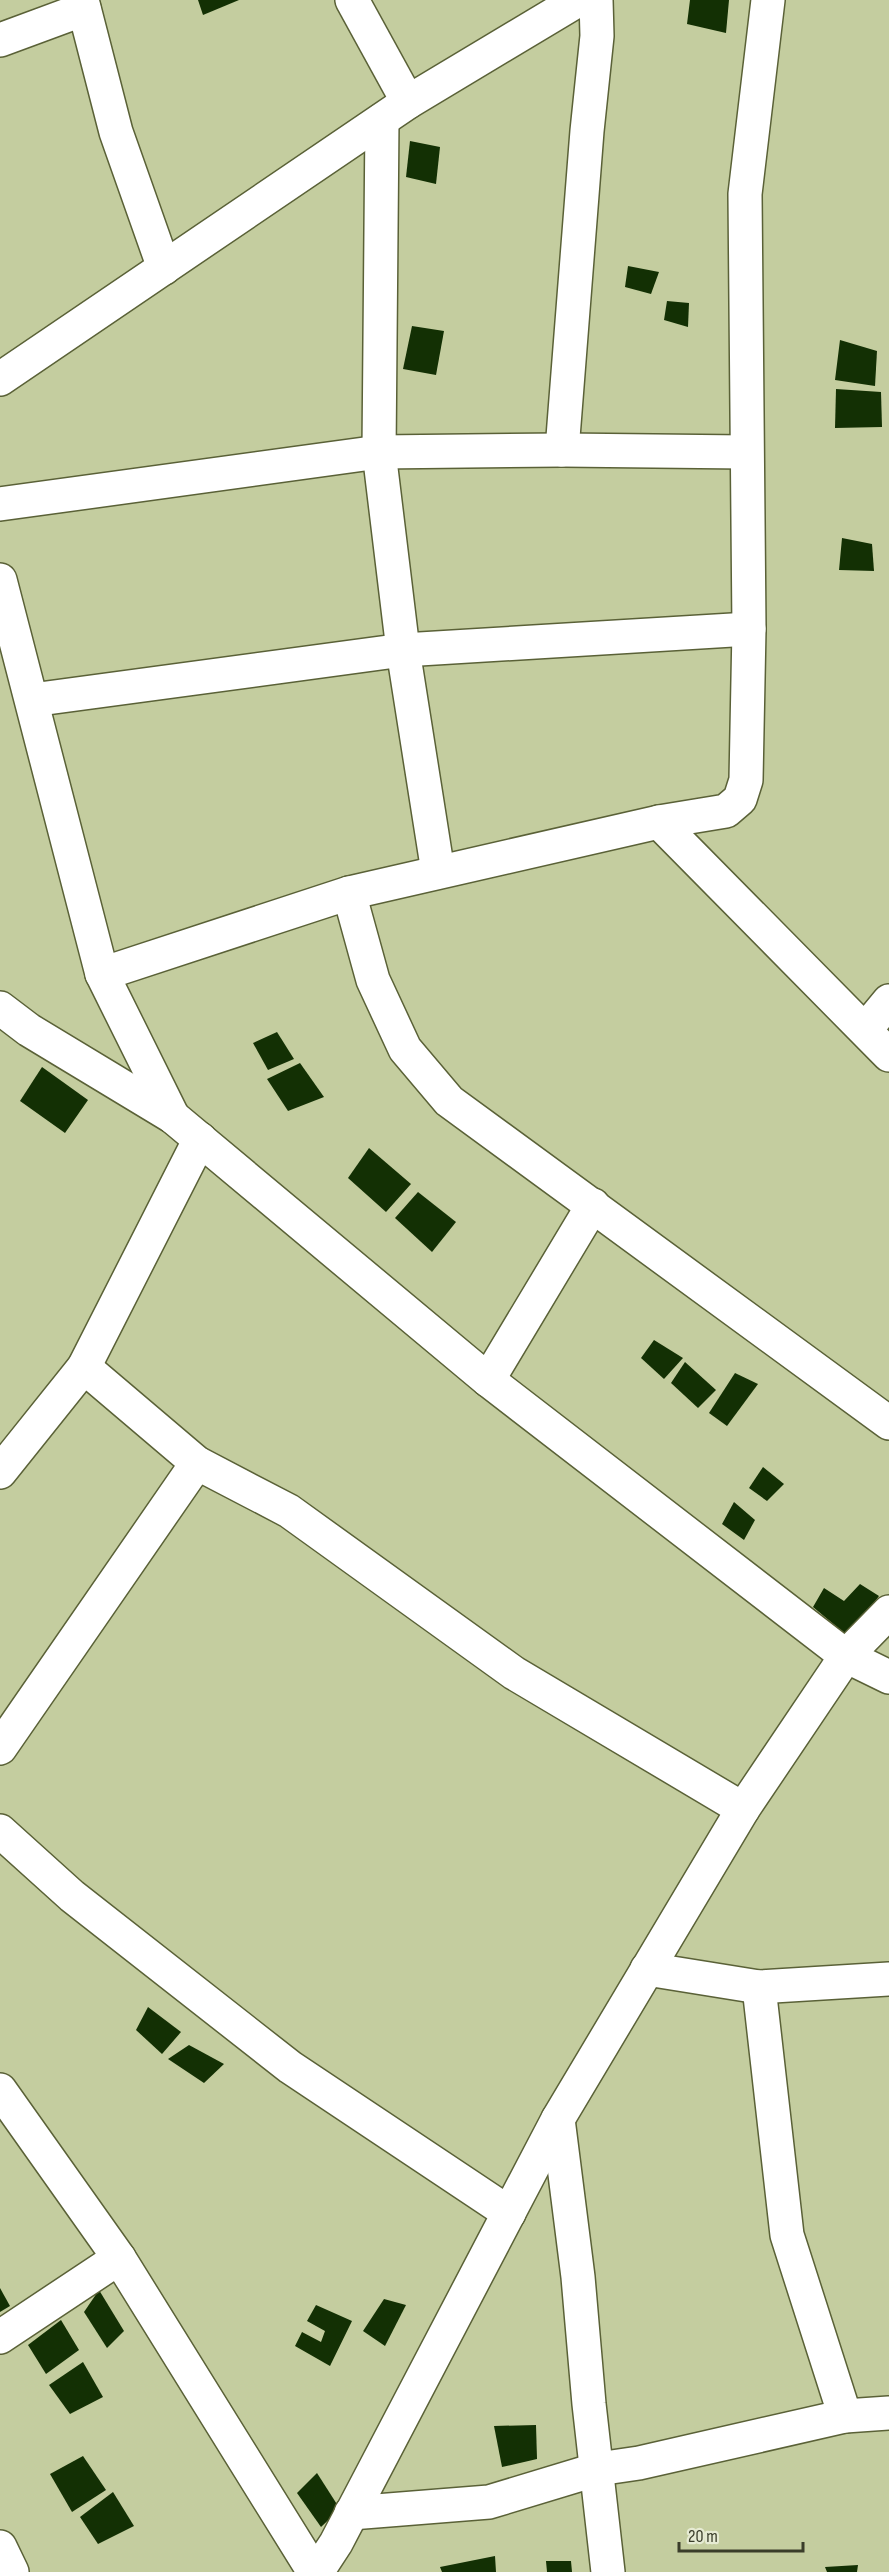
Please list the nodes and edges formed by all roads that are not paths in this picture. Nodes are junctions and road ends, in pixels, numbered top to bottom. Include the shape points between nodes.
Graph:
1 (352, 0) edge
2 (578, 0) edge
3 (596, 0) edge
4 (768, 0) edge
5 (83, 4) edge
6 (0, 40) edge
7 (408, 102) junction
8 (382, 120) junction
9 (164, 268) junction
10 (0, 379) edge
11 (562, 450) junction
12 (379, 452) junction
13 (746, 452) junction
14 (0, 504) edge
15 (0, 579) edge
16 (749, 629) junction
17 (403, 650) junction
18 (32, 700) junction
19 (659, 822) junction
20 (438, 872) junction
21 (349, 892) junction
22 (102, 974) junction
23 (889, 1000) edge
24 (0, 1009) edge
25 (866, 1030) junction
26 (889, 1055) edge
27 (173, 1118) junction
28 (200, 1139) junction
29 (593, 1205) junction
30 (84, 1367) junction
31 (489, 1380) junction
32 (889, 1423) edge
33 (197, 1463) junction
34 (0, 1472) edge
35 (889, 1612) edge
36 (846, 1656) junction
37 (889, 1677) edge
38 (0, 1748) edge
39 (743, 1809) junction
40 (0, 1831) edge
41 (647, 1969) junction
42 (889, 1979) edge
43 (759, 1987) junction
44 (0, 2090) edge
45 (558, 2119) junction
46 (508, 2213) junction
47 (119, 2258) junction
48 (0, 2337) edge
49 (889, 2413) edge
50 (845, 2416) junction
51 (598, 2469) junction
52 (351, 2512) junction
53 (0, 2547) edge
54 (12, 2572) edge
55 (315, 2572) edge
56 (608, 2572) edge

1 - 7 street
2 - 7 street
3 - 11 street via 597,36
4 - 13 street via 745,194
5 - 6 street
5 - 9 street via 116,132
7 - 8 street
8 - 9 street
8 - 12 street
9 - 10 street
11 - 12 street
11 - 13 street
12 - 14 street
12 - 17 street
13 - 16 street
15 - 18 street
16 - 17 street
16 - 19 street via 746,780 740,799 726,811
17 - 18 street
17 - 20 street
18 - 22 street
19 - 20 street
19 - 25 street
20 - 21 street
21 - 22 street
21 - 29 street via 373,980 405,1049 449,1101
22 - 27 street
23 - 25 street
24 - 27 street
25 - 26 street
27 - 28 street
28 - 30 street
28 - 31 street
29 - 31 street
29 - 32 street
30 - 33 street
30 - 34 street
31 - 36 street
33 - 38 street
33 - 39 street via 289,1511 514,1673
35 - 36 street
36 - 37 street
36 - 39 street
39 - 41 street
40 - 46 street via 72,1896 290,2067
41 - 43 street
41 - 45 street
42 - 43 street
43 - 50 street via 787,2235
44 - 47 street
45 - 46 street
45 - 51 street
46 - 52 street
47 - 48 street
47 - 55 street
49 - 50 street
50 - 51 street
51 - 52 street via 489,2502
51 - 56 street
52 - 55 street
53 - 54 street

